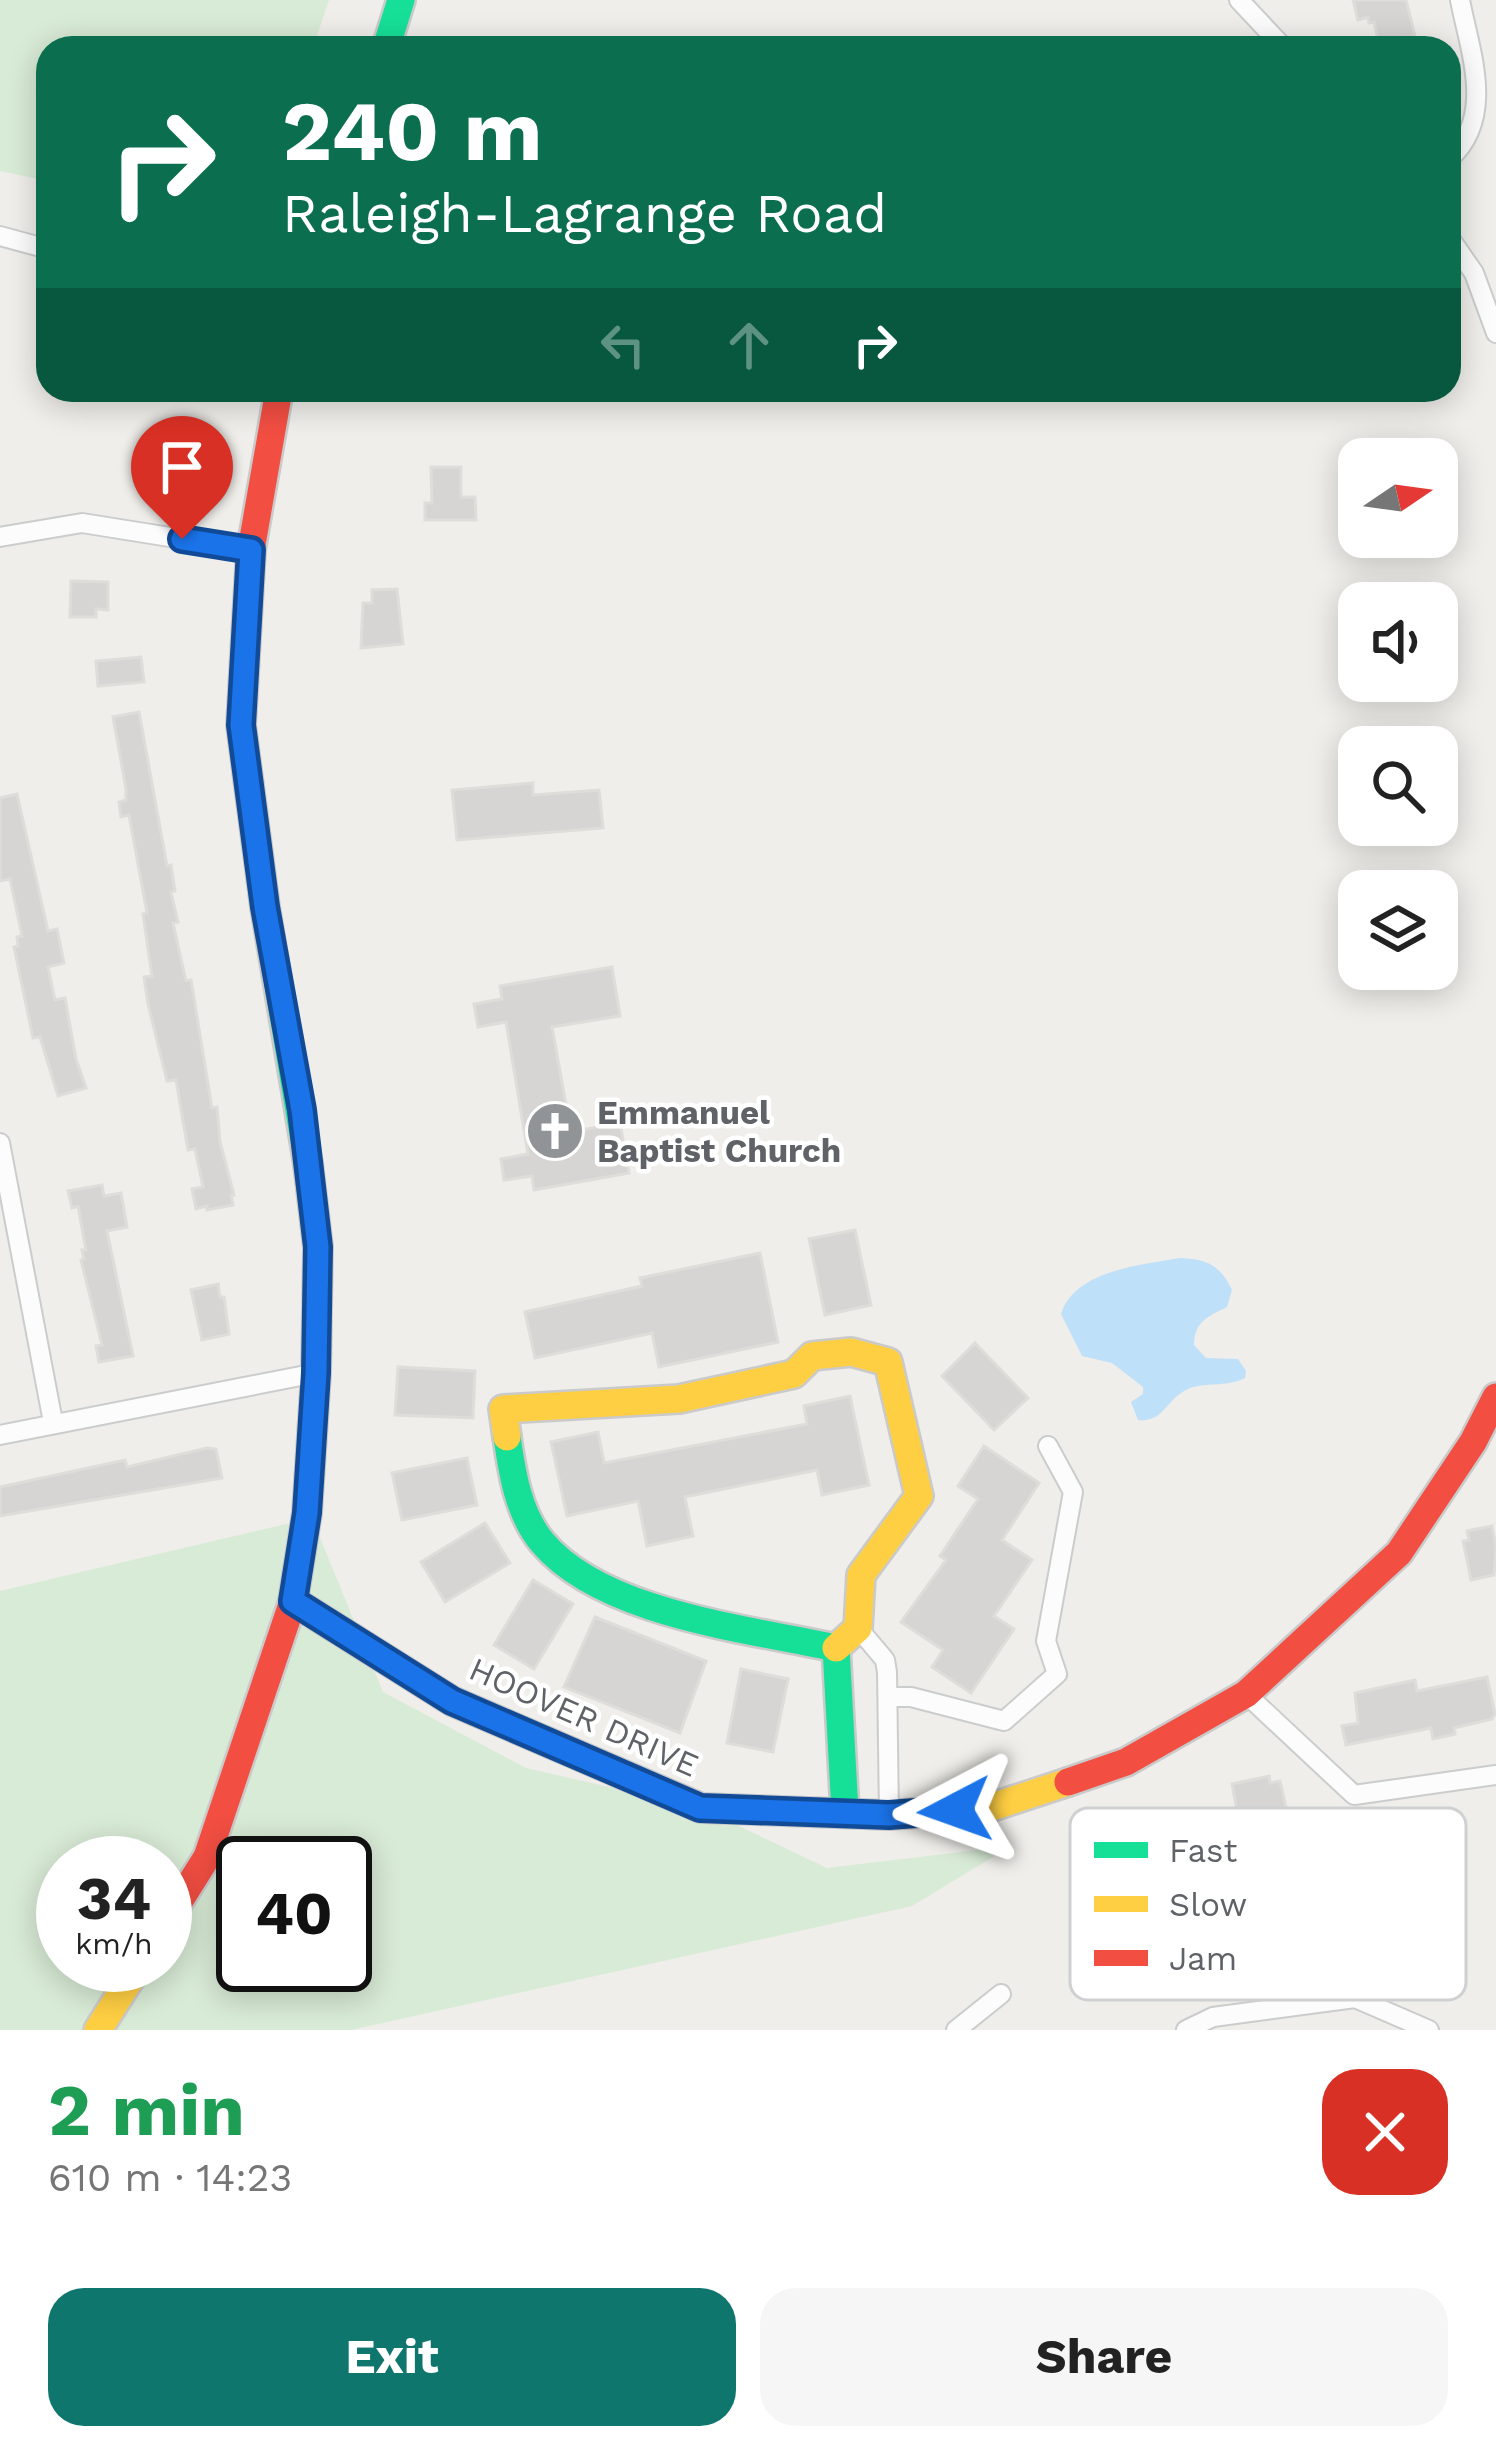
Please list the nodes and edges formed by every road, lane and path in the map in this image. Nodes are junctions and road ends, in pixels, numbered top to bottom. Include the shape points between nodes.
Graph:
1 (400, 0) edge
2 (1239, 0) edge
3 (1460, 0) edge
4 (390, 36) edge
5 (1273, 36) edge
6 (1461, 147) edge
7 (0, 236) edge
8 (36, 246) edge
9 (1461, 254) edge
10 (1496, 333) edge
11 (277, 402) edge
12 (0, 537) edge
13 (251, 550) junction
14 (0, 1143) edge
15 (316, 1373) junction
16 (1496, 1397) edge
17 (53, 1422) junction
18 (0, 1435) edge
19 (1048, 1446) dead end
20 (293, 1601) junction
21 (858, 1628) junction
22 (836, 1648) junction
23 (1246, 1694) junction
24 (889, 1697) junction
25 (1496, 1775) edge
26 (845, 1812) junction
27 (889, 1815) junction
28 (192, 1881) edge
29 (122, 1992) edge
30 (1001, 1994) dead end
31 (1340, 2000) edge
32 (1360, 2000) edge
33 (98, 2030) edge
34 (956, 2030) edge
35 (1186, 2030) edge
36 (1429, 2030) edge

1 - 4 street
2 - 5 street
3 - 6 street via 1480,102
7 - 8 street
9 - 10 street
11 - 13 street
12 - 13 street via 82,523
13 - 15 street via 241,725 318,1247
14 - 17 street
15 - 17 street
15 - 20 street
16 - 23 street, HOOVER DRIVE via 1400,1552
17 - 18 street
19 - 24 street via 1072,1492 1046,1641 1057,1674 1004,1721
20 - 26 street, HOOVER DRIVE via 452,1701 700,1808
20 - 28 street
21 - 22 street
21 - 22 street via 861,1575 919,1496 888,1362 851,1352 812,1356 794,1374 680,1400 503,1409 513,1483 539,1540 568,1571 632,1599
21 - 24 street via 885,1660
22 - 26 street
23 - 25 street via 1354,1795
23 - 27 street, HOOVER DRIVE via 1126,1762 988,1808
24 - 27 street
26 - 27 street, HOOVER DRIVE
29 - 33 street
30 - 34 street
31 - 35 street via 1214,2017
32 - 36 street

